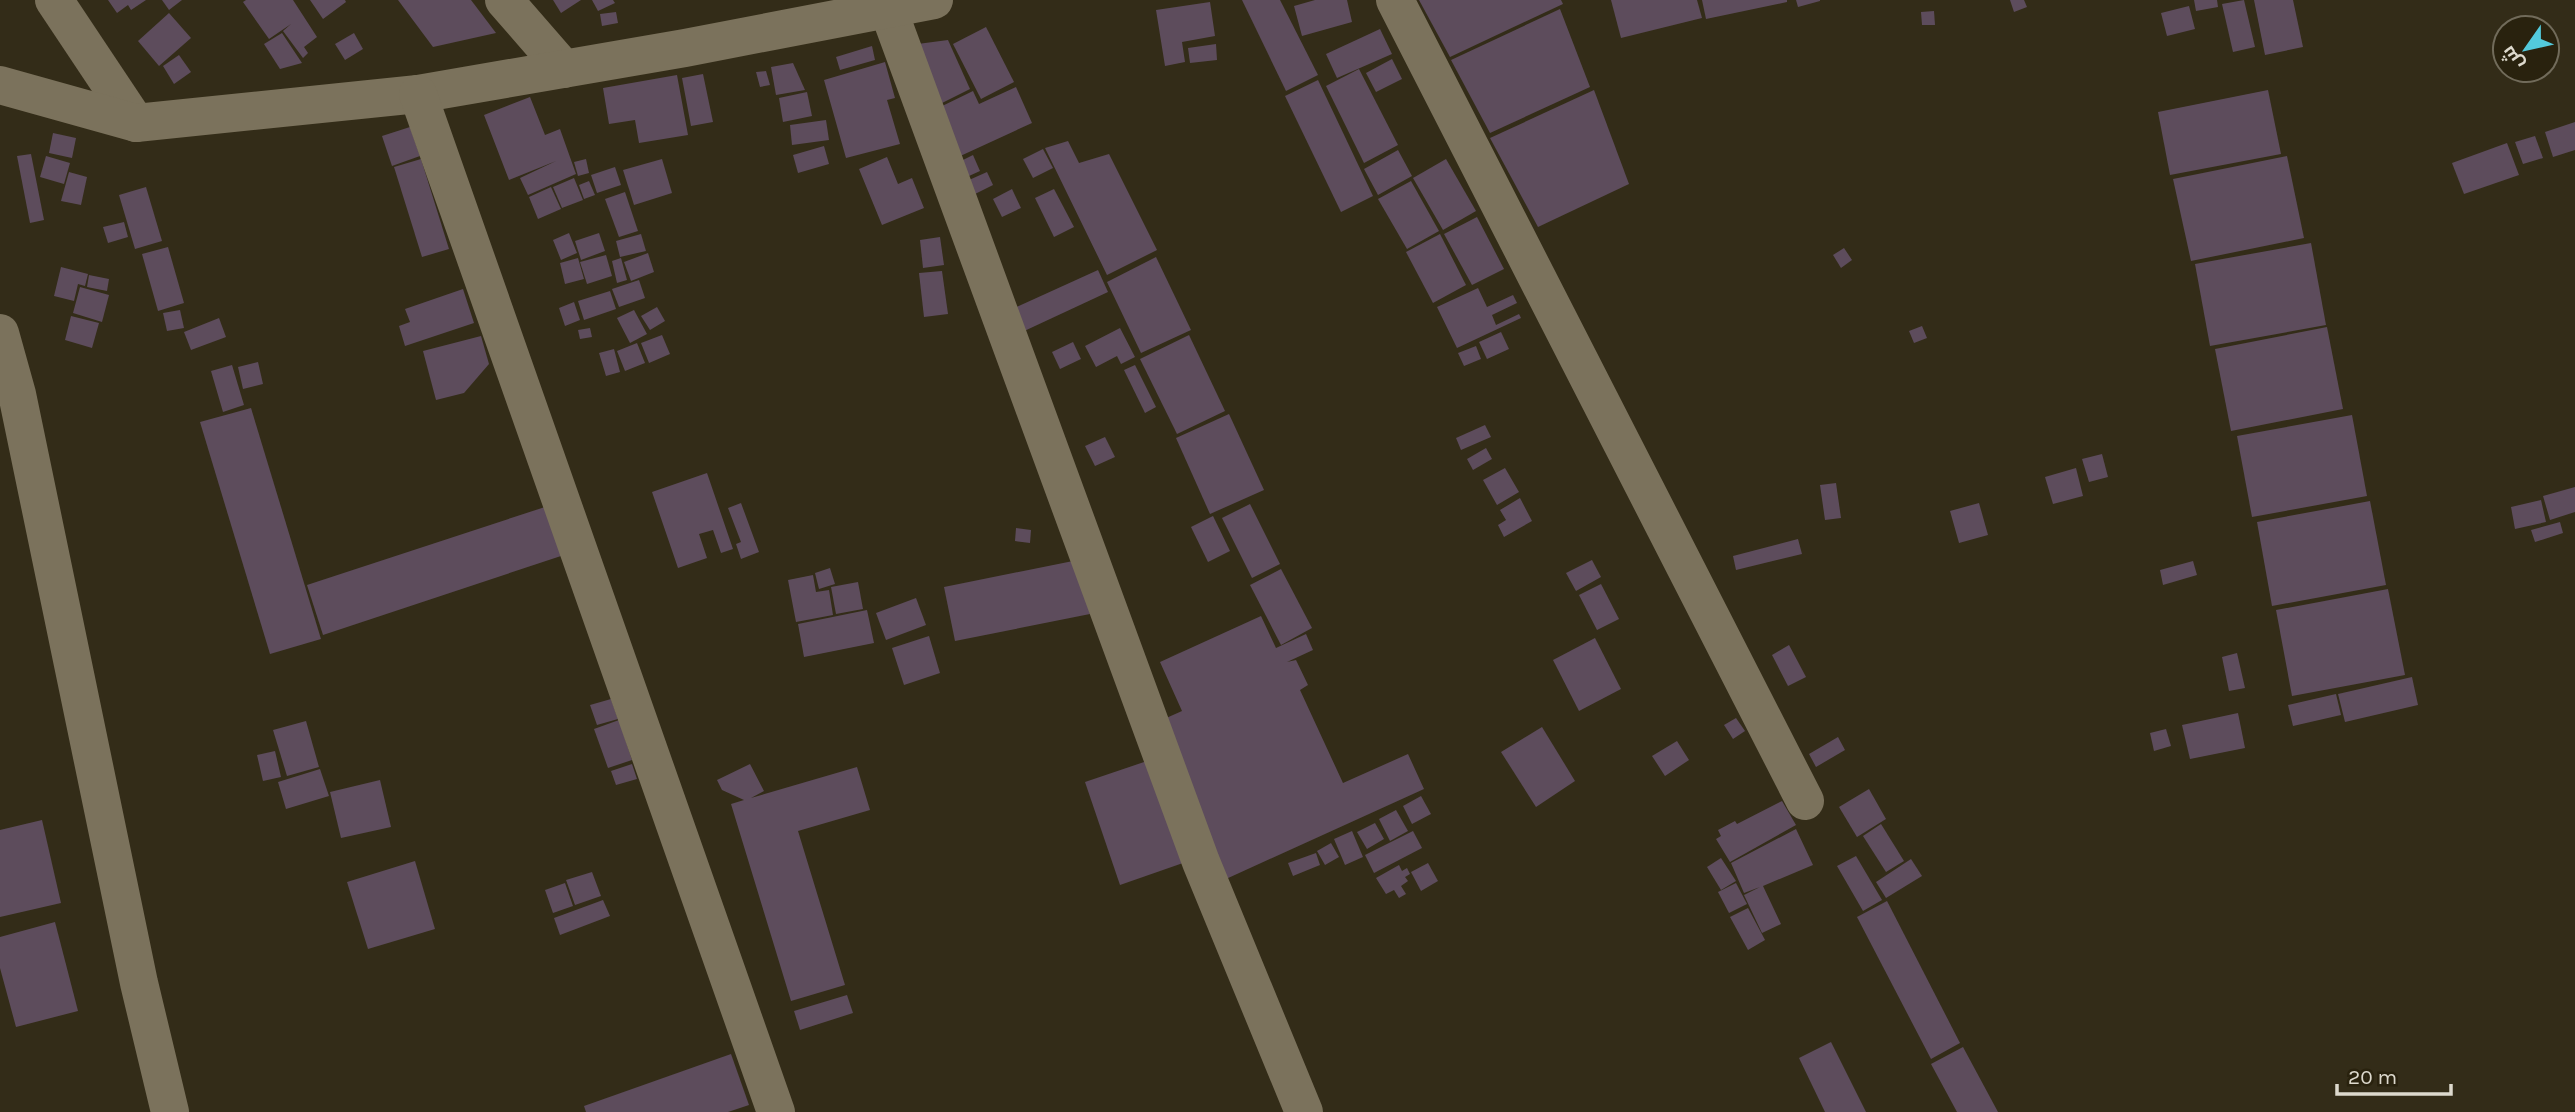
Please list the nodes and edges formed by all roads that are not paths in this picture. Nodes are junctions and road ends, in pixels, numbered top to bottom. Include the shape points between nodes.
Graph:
1 (54, 0) edge
2 (504, 0) edge
3 (934, 0) edge
4 (1395, 0) edge
5 (871, 7) edge
6 (564, 69) junction
7 (0, 85) edge
8 (418, 93) junction
9 (136, 123) junction
10 (0, 333) edge
11 (8, 392) edge
12 (1805, 801) dead end
13 (170, 1112) edge
14 (776, 1112) edge
15 (1304, 1112) edge

1 - 9 street
2 - 6 street
3 - 5 street
4 - 12 street
5 - 6 street
5 - 15 street via 1201,862
6 - 8 street
7 - 9 street
8 - 9 street
8 - 14 street
10 - 11 street
11 - 13 street

